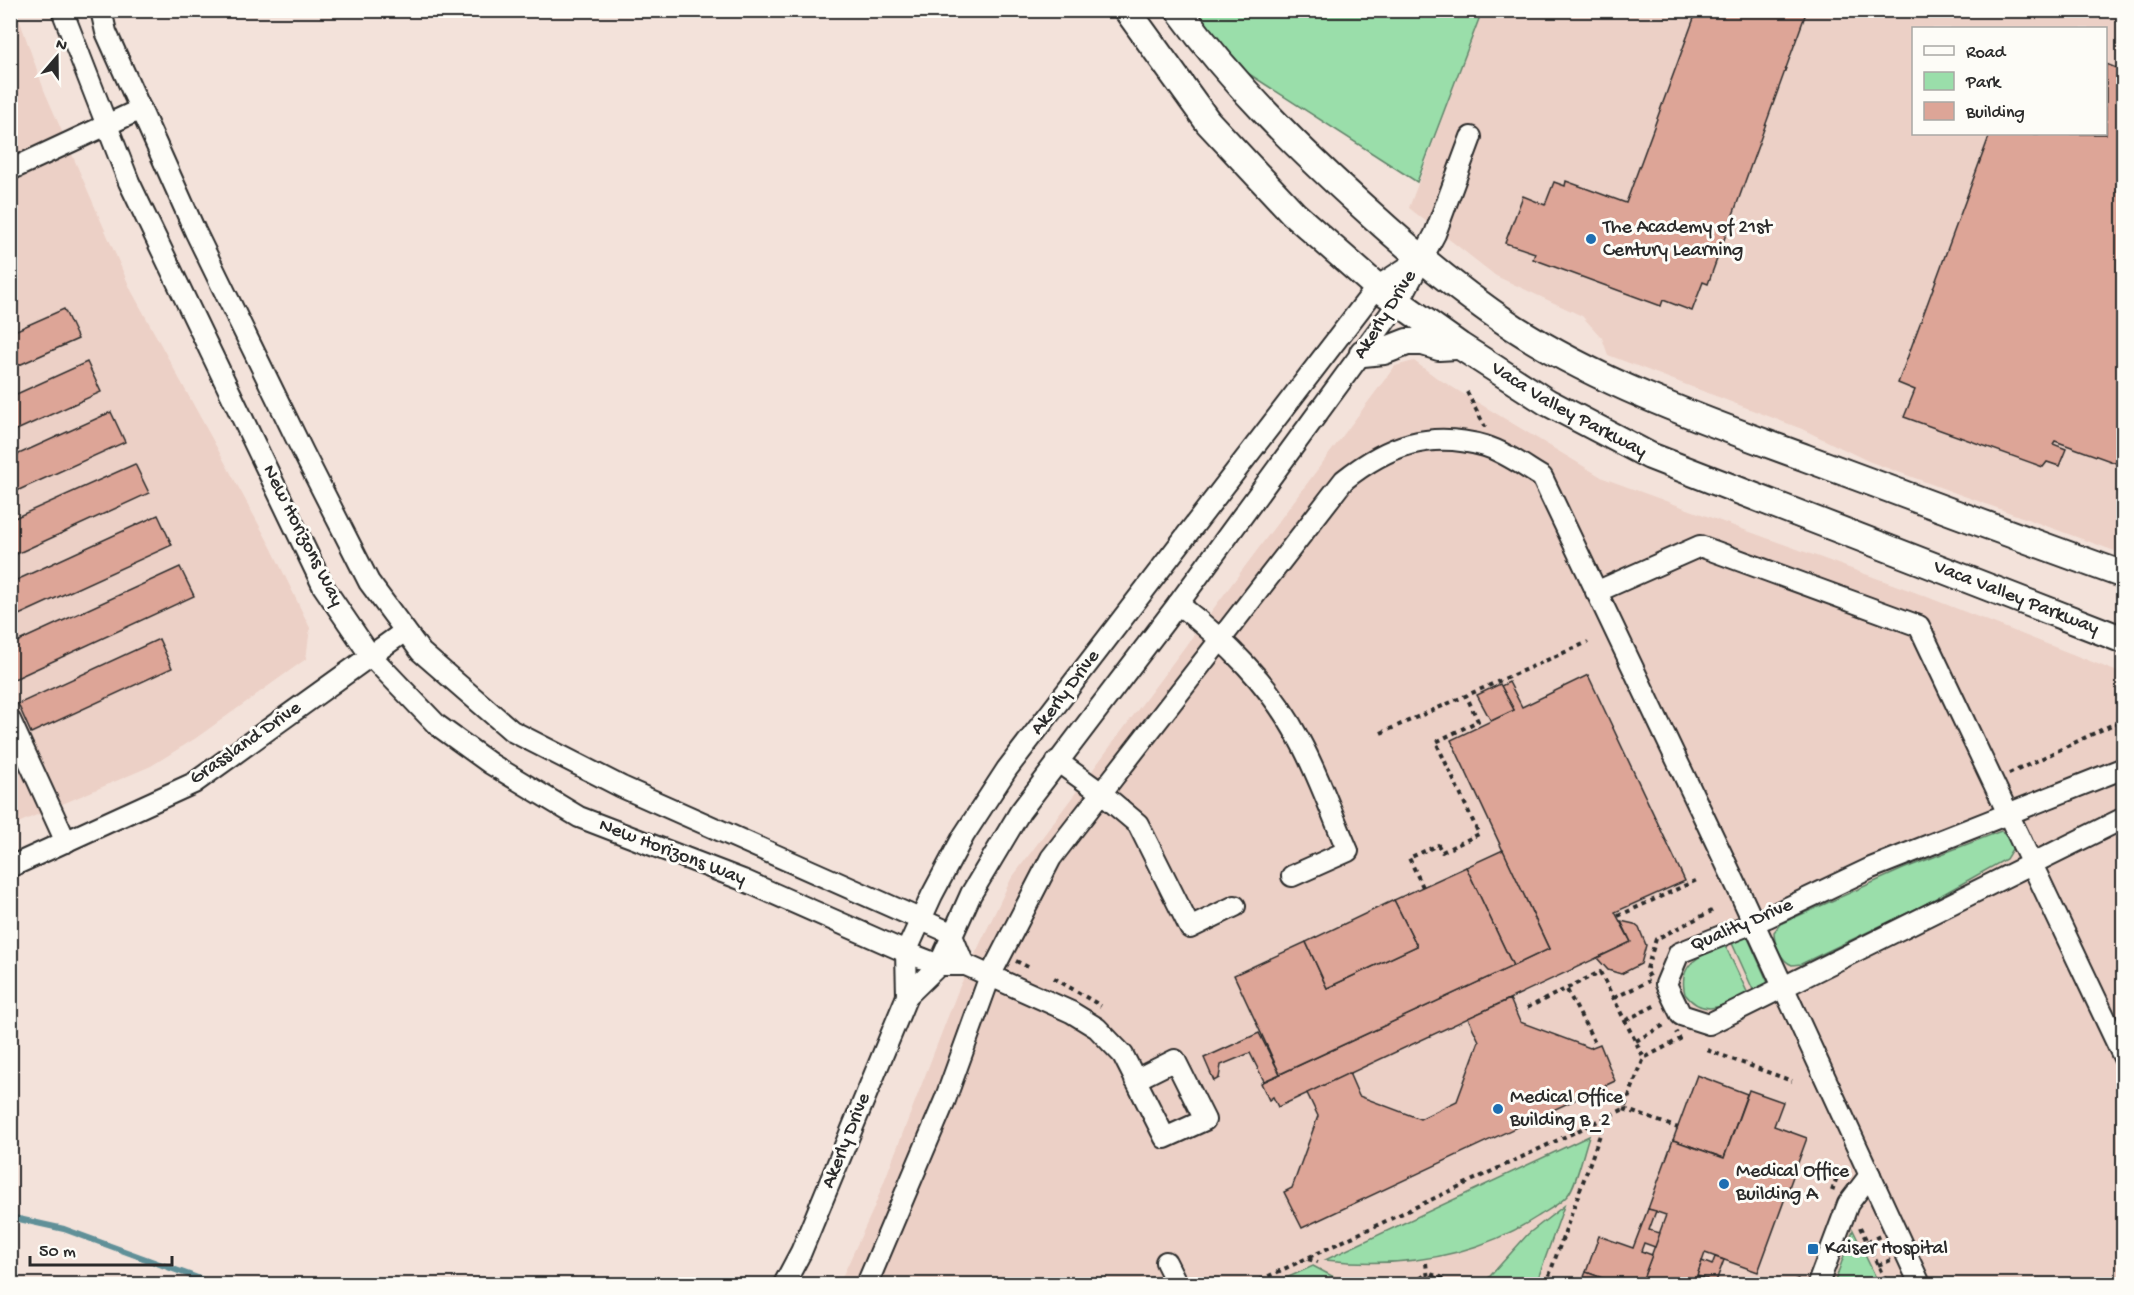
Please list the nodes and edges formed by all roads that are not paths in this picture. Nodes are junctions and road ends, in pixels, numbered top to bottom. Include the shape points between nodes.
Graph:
1 (62, 10) edge
2 (101, 10) edge
3 (1127, 10) edge
4 (1179, 10) edge
5 (141, 109) junction
6 (107, 124) junction
7 (1471, 137) dead end
8 (10, 170) edge
9 (1420, 259) junction
10 (1377, 287) junction
11 (1399, 302) junction
12 (1460, 346) junction
13 (1363, 353) junction
14 (2124, 575) edge
15 (1596, 592) junction
16 (1178, 604) junction
17 (405, 631) junction
18 (1220, 637) junction
19 (2124, 640) edge
20 (370, 655) junction
21 (10, 720) edge
22 (1057, 761) junction
23 (2124, 768) edge
24 (1100, 792) junction
25 (2009, 813) junction
26 (2124, 818) edge
27 (66, 842) junction
28 (2032, 864) junction
29 (10, 867) edge
30 (1292, 876) dead end
31 (1235, 906) dead end
32 (921, 919) junction
33 (1753, 922) junction
34 (951, 933) junction
35 (906, 952) junction
36 (939, 965) junction
37 (964, 965) junction
38 (990, 976) junction
39 (1783, 986) junction
40 (907, 996) junction
41 (2124, 1058) edge
42 (1135, 1080) dead end
43 (1870, 1175) junction
44 (1166, 1262) dead end
45 (784, 1284) edge
46 (867, 1284) edge
47 (1177, 1284) edge
48 (1818, 1284) edge
49 (1920, 1284) edge

1 - 6 street, New Horizons Way
2 - 5 street, New Horizons Way via 106,32
3 - 10 main road, Vaca Valley Parkway via 1230,146 1294,214
4 - 9 main road via 1249,98 1328,177
5 - 6 street
5 - 17 street, New Horizons Way via 195,231 303,452 369,582
6 - 8 street
6 - 20 street, New Horizons Way via 129,182 323,586
7 - 9 street via 1435,234
9 - 10 street, Akerly Drive
9 - 11 street, Akerly Drive
9 - 14 main road via 1514,328 1579,364 1680,411
10 - 11 main road, Vaca Valley Parkway
10 - 32 street, Akerly Drive via 1007,769 964,835
11 - 12 main road, Vaca Valley Parkway
11 - 13 street, Akerly Drive
12 - 13 main road via 1407,342 1384,351
12 - 19 main road, Vaca Valley Parkway via 1547,402 1650,456
13 - 16 street, Akerly Drive
15 - 18 street via 1542,477 1487,447 1446,438 1414,441 1370,459 1344,480
15 - 25 street via 1700,546 1919,626
15 - 33 street
16 - 18 street
16 - 22 street, Akerly Drive
17 - 20 street, Grassland Drive
17 - 32 street, New Horizons Way via 421,652 512,731 622,787
18 - 24 street
18 - 30 street via 1255,674 1301,741 1348,851
20 - 27 street, Grassland Drive via 194,783
20 - 35 street, New Horizons Way via 437,725 490,764 579,817 743,880
21 - 27 street
22 - 24 street
22 - 34 street, Akerly Drive via 998,848
23 - 25 street, Quality Drive
24 - 31 street via 1138,824 1190,928
24 - 38 street via 1051,858
25 - 28 street
25 - 33 street, Quality Drive via 1871,868
26 - 28 street, Quality Drive
27 - 29 street, Grassland Drive
28 - 39 street, Quality Drive
28 - 41 street
32 - 34 street, New Horizons Way
32 - 35 street, Akerly Drive
33 - 39 street
33 - 39 street, Quality Drive via 1679,953 1666,984 1681,1015 1709,1024
34 - 36 street, Akerly Drive
34 - 37 street
35 - 36 street, New Horizons Way
35 - 40 street, Akerly Drive
36 - 37 street
36 - 40 street, Akerly Drive
37 - 38 street
38 - 42 street via 1071,1012 1097,1028 1123,1055
38 - 46 street via 945,1100
39 - 43 street
40 - 45 street, Akerly Drive via 801,1252
43 - 48 street via 1848,1204
43 - 49 street
44 - 47 street

